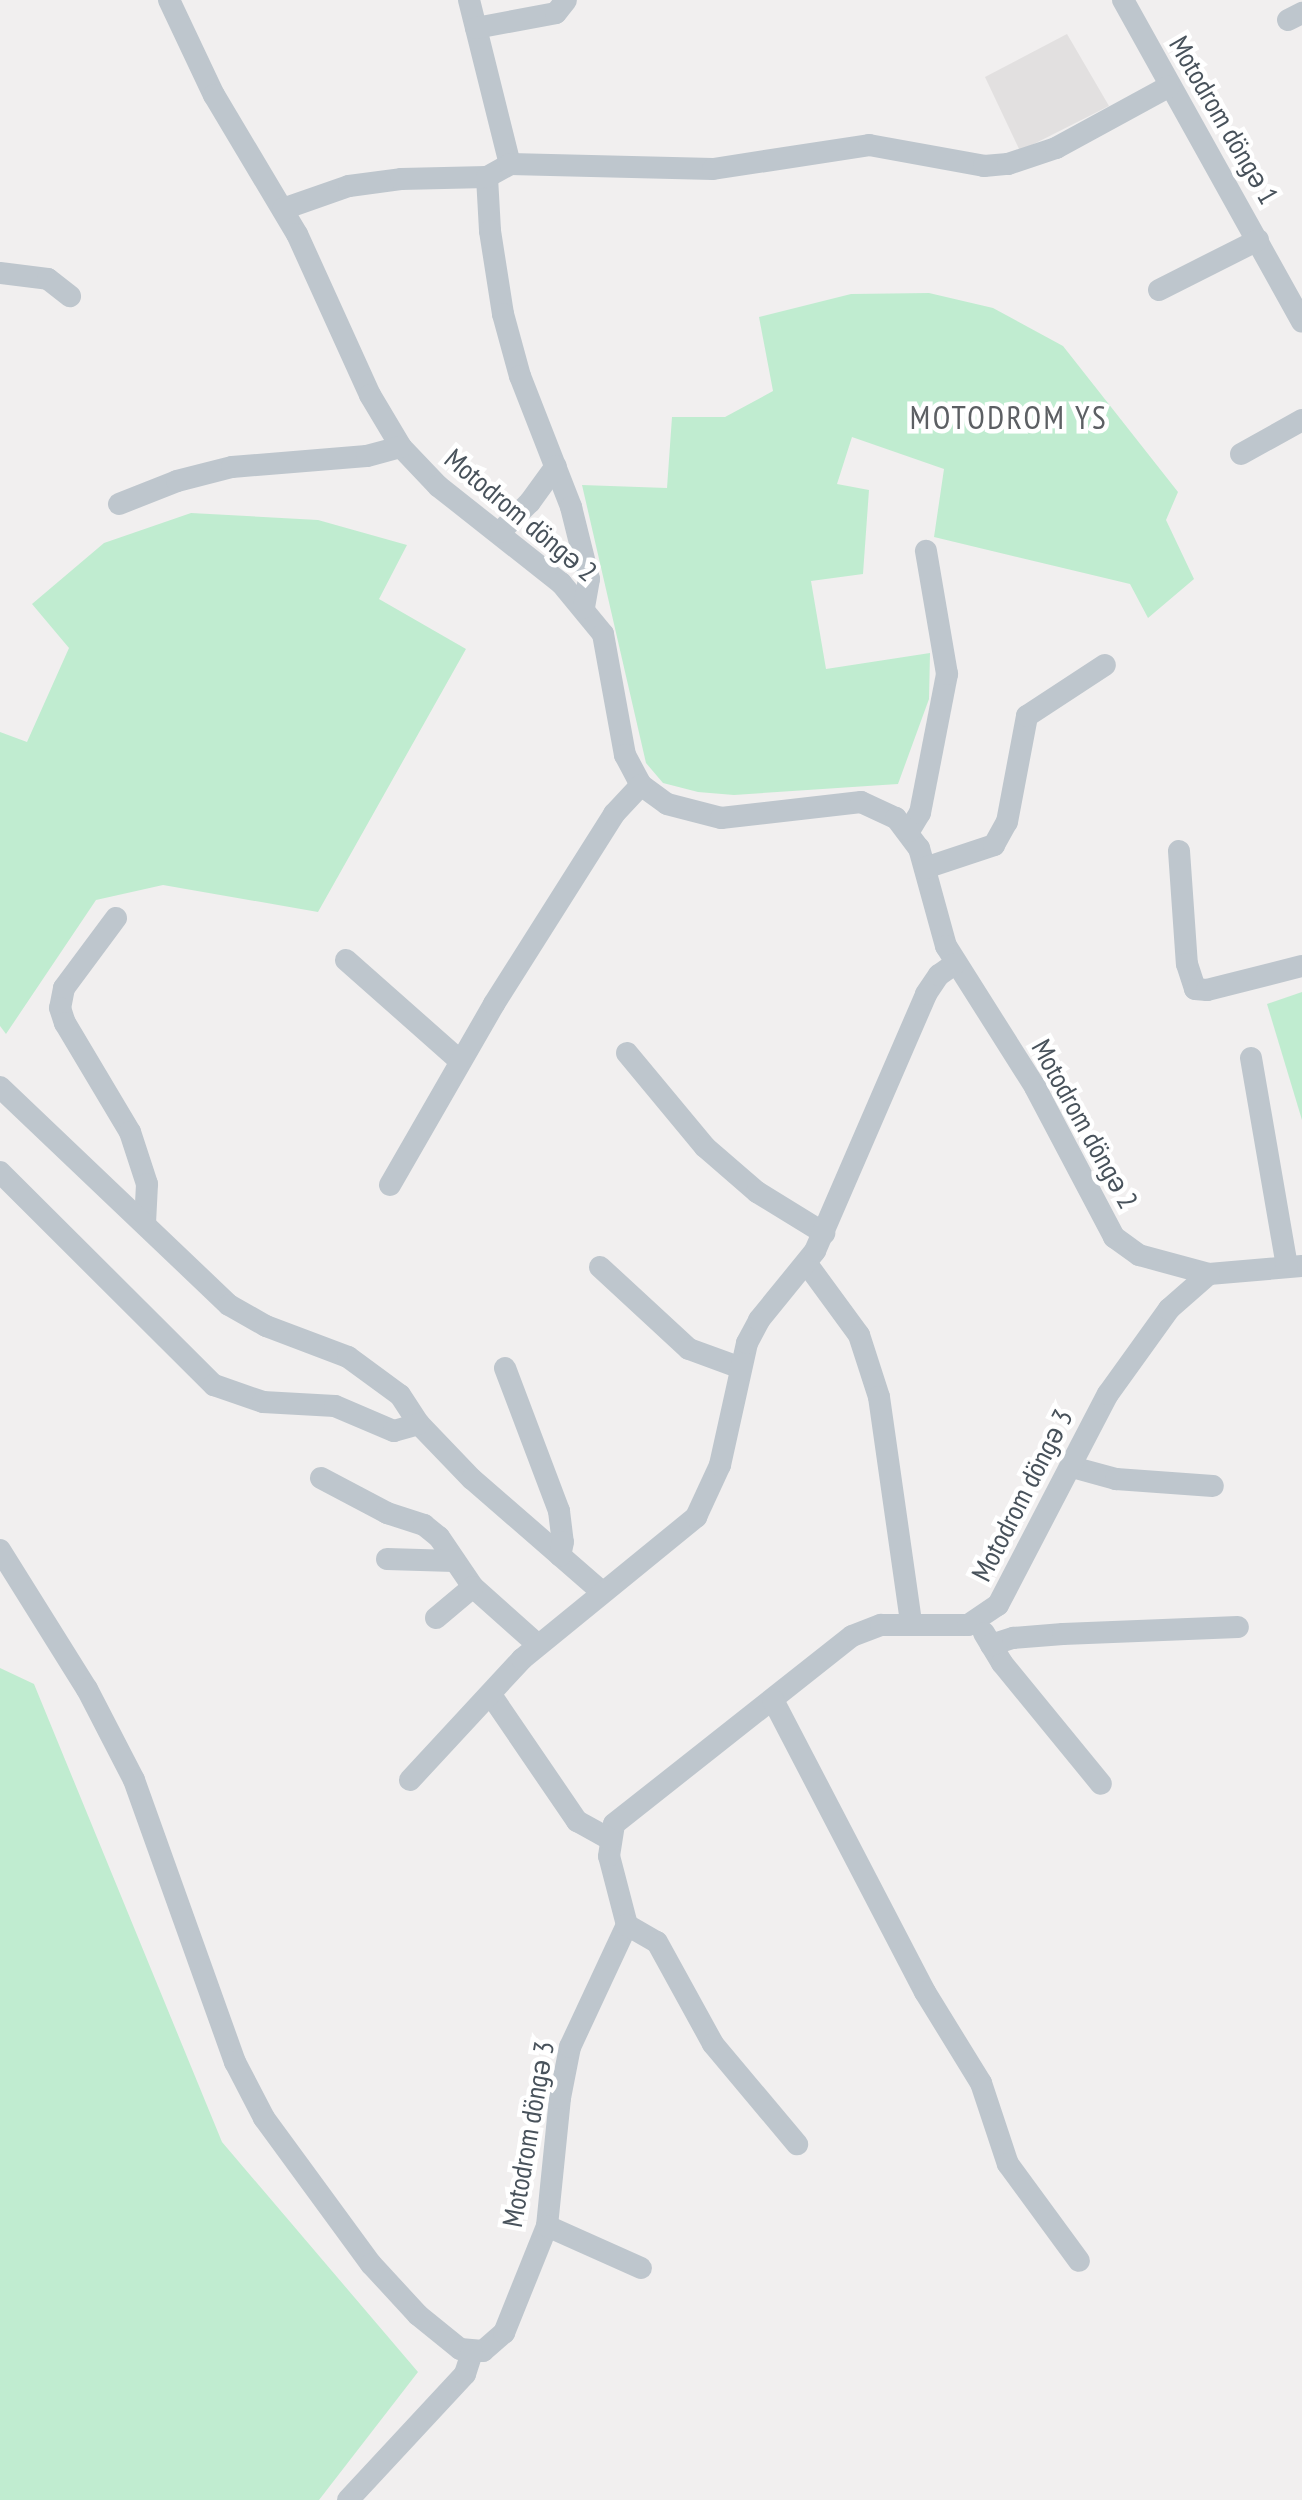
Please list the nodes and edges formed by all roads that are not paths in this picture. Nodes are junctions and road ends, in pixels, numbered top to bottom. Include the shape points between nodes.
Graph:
1 (168, 0) edge
2 (469, 0) edge
3 (566, 0) edge
4 (1123, 0) edge
5 (476, 28) junction
6 (1168, 87) junction
7 (510, 164) junction
8 (487, 176) junction
9 (283, 209) junction
10 (1258, 240) junction
11 (0, 272) edge
12 (1160, 290) dead end
13 (70, 296) dead end
14 (1302, 321) edge
15 (1302, 420) edge
16 (401, 447) junction
17 (1241, 454) dead end
18 (556, 466) junction
19 (119, 504) dead end
20 (500, 532) junction
21 (926, 551) dead end
22 (584, 608) junction
23 (1105, 665) dead end
24 (641, 786) junction
25 (909, 832) junction
26 (1178, 852) dead end
27 (925, 868) junction
28 (116, 918) dead end
29 (346, 960) dead end
30 (955, 964) junction
31 (1302, 966) edge
32 (627, 1054) dead end
33 (1251, 1058) dead end
34 (460, 1062) junction
35 (0, 1087) edge
36 (0, 1172) edge
37 (390, 1184) dead end
38 (145, 1224) junction
39 (824, 1233) junction
40 (807, 1264) junction
41 (1294, 1266) edge
42 (600, 1267) dead end
43 (1209, 1274) junction
44 (505, 1368) dead end
45 (742, 1368) junction
46 (419, 1424) junction
47 (1072, 1467) junction
48 (322, 1478) dead end
49 (1212, 1486) dead end
50 (0, 1550) edge
51 (560, 1556) junction
52 (387, 1559) dead end
53 (454, 1561) junction
54 (473, 1587) junction
55 (601, 1591) junction
56 (436, 1618) dead end
57 (978, 1622) junction
58 (911, 1623) junction
59 (1238, 1627) dead end
60 (538, 1645) junction
61 (992, 1645) junction
62 (491, 1695) junction
63 (773, 1700) junction
64 (410, 1780) dead end
65 (1101, 1784) dead end
66 (610, 1839) junction
67 (627, 1925) junction
68 (796, 2144) dead end
69 (546, 2226) junction
70 (1079, 2261) dead end
71 (641, 2268) dead end
72 (472, 2352) junction
73 (348, 2500) edge

1 - 9 street, Motodrom döngə 2 via 214,96
2 - 5 street
3 - 5 street via 556,12
4 - 6 street, Motodrom döngə 1
5 - 7 street
6 - 7 street via 1056,148 1008,164 984,166 869,145 713,170
6 - 10 street, Motodrom döngə 1
7 - 8 street
8 - 9 street via 349,186
8 - 18 street via 503,314
9 - 16 street, Motodrom döngə 2
10 - 12 street
10 - 14 street, Motodrom döngə 1
11 - 13 street via 48,279
15 - 17 street
16 - 19 street via 232,467
16 - 20 street, Motodrom döngə 2 via 438,486
18 - 20 street
18 - 22 street via 589,579
20 - 22 street, Motodrom döngə 2
21 - 25 street via 947,674 920,813
22 - 24 street, Motodrom döngə 2 via 607,647 625,755
23 - 27 street via 1027,716 1007,822 994,845
24 - 25 street via 667,804 721,818 861,802
24 - 34 street via 614,814
25 - 27 street, Motodrom döngə 2
26 - 31 street via 1187,964 1196,989
27 - 30 street, Motodrom döngə 2
28 - 38 street via 64,988 60,1008 130,1132 147,1184
29 - 34 street
30 - 39 street via 926,994
30 - 43 street, Motodrom döngə 2 via 1036,1087 1114,1238 1139,1255
32 - 39 street via 705,1146 758,1192
33 - 41 street
34 - 37 street
35 - 38 street
36 - 46 street via 214,1385 263,1402 352,1410 394,1430
38 - 46 street via 229,1304 266,1326 348,1357 400,1396
39 - 40 street
40 - 45 street via 759,1320
40 - 58 street via 859,1335 879,1397
41 - 43 street, Motodrom döngə 2
42 - 45 street via 689,1350
43 - 47 street, Motodrom döngə 3 via 1169,1309 1108,1394
44 - 51 street via 559,1511
45 - 55 street via 720,1465 696,1517
46 - 51 street
47 - 49 street via 1116,1480
47 - 57 street, Motodrom döngə 3 via 1011,1586
48 - 53 street via 386,1514 424,1526
50 - 72 street via 87,1689 134,1780 236,2062 264,2118 371,2264 448,2342
51 - 55 street
52 - 53 street
53 - 54 street
54 - 56 street
54 - 60 street
55 - 60 street
57 - 58 street, Motodrom döngə 3
57 - 61 street
58 - 63 street, Motodrom döngə 3 via 864,1630
59 - 61 street via 1064,1634
60 - 62 street
61 - 65 street
62 - 64 street
62 - 66 street via 577,1821
63 - 66 street, Motodrom döngə 3 via 622,1815
63 - 70 street via 925,1992 980,2083 1008,2164
66 - 67 street
67 - 68 street via 657,1942 705,2033
67 - 69 street, Motodrom döngə 3 via 570,2047
69 - 71 street
69 - 72 street, Motodrom döngə 3 via 504,2333
72 - 73 street, Motodrom döngə 3 via 465,2374

